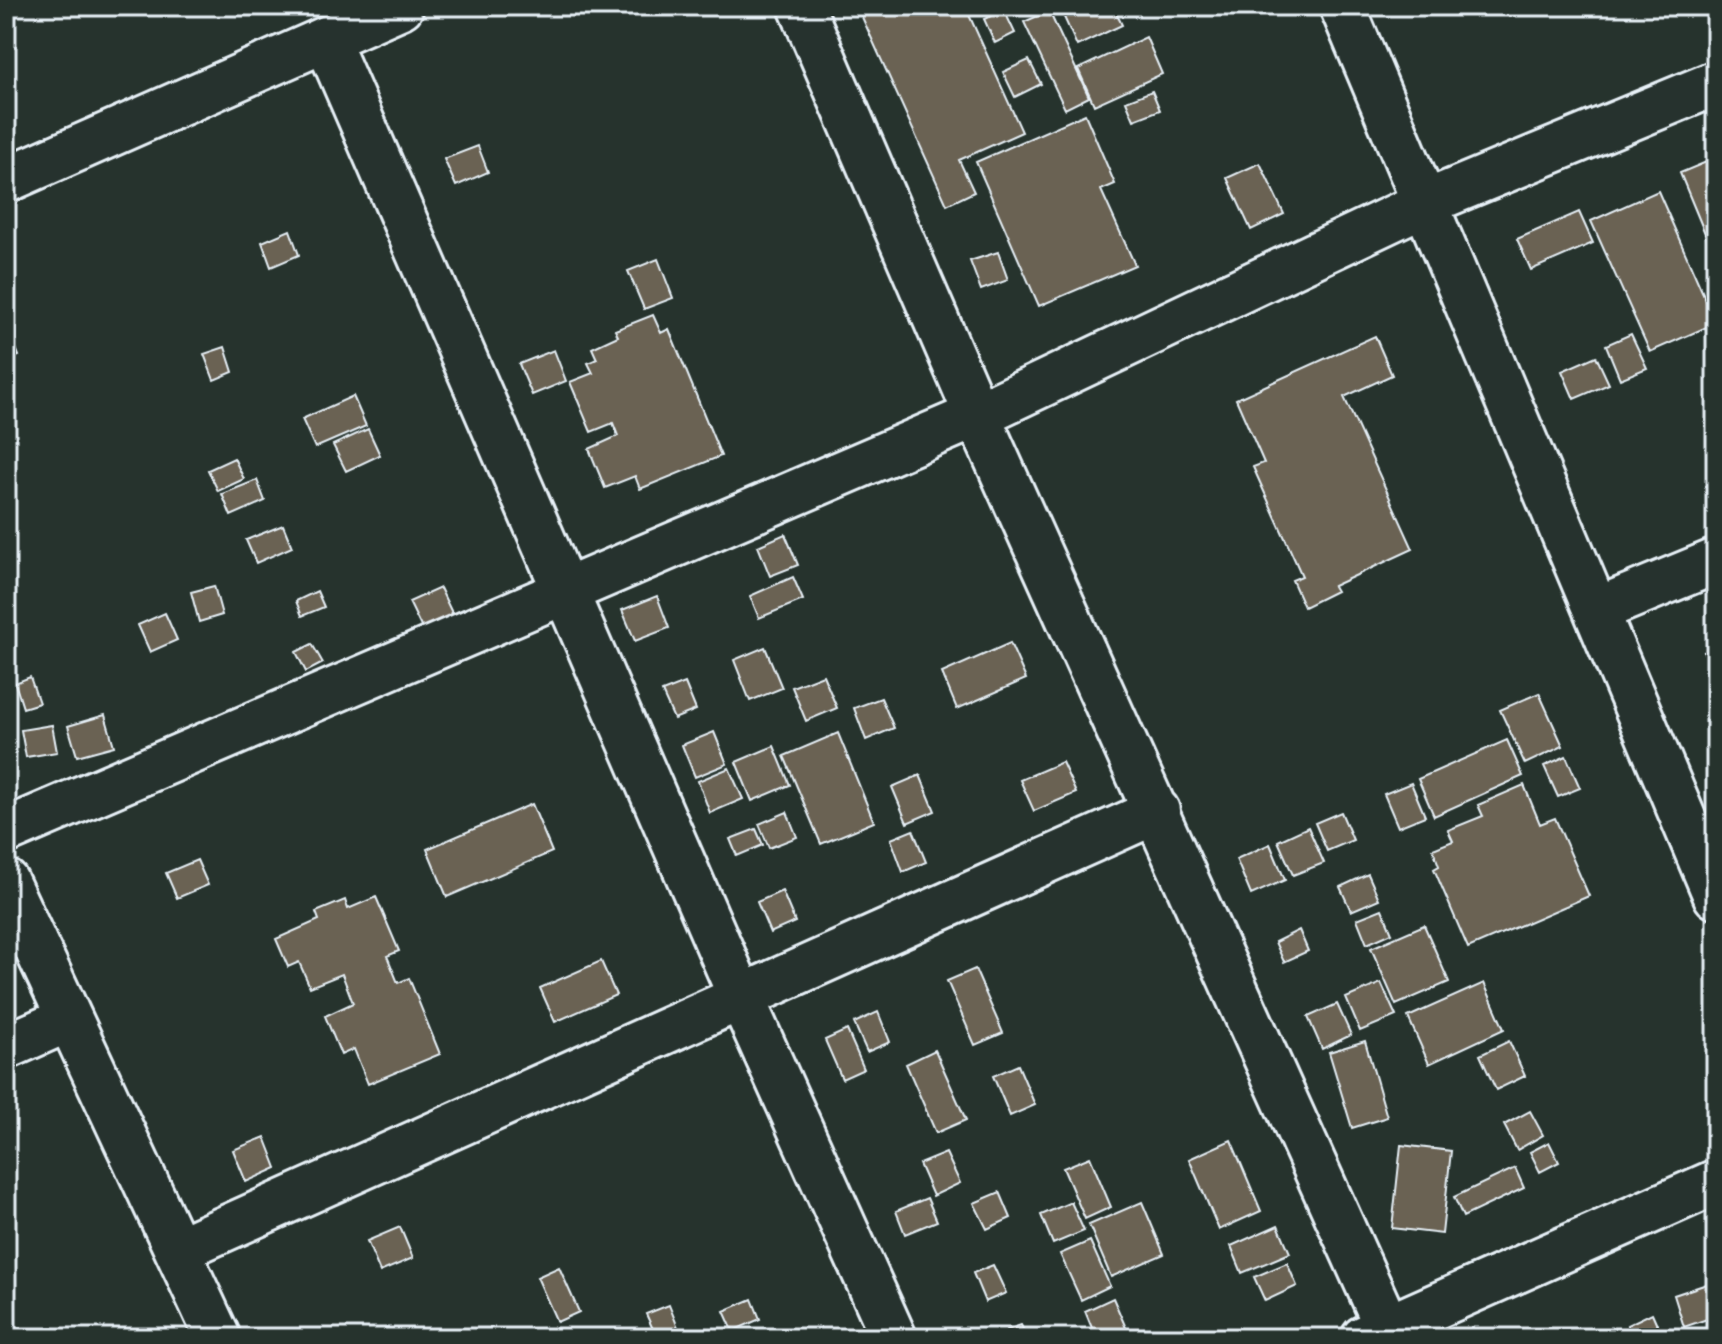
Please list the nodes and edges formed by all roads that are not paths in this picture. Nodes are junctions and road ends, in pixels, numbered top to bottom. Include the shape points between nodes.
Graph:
1 (401, 6) edge
2 (801, 6) edge
3 (1342, 6) edge
4 (326, 39) junction
5 (1716, 83) edge
6 (6, 180) edge
7 (1425, 203) junction
8 (977, 415) junction
9 (1716, 561) edge
10 (565, 590) junction
11 (1597, 610) junction
12 (1157, 811) junction
13 (6, 831) edge
14 (6, 882) edge
15 (1716, 896) edge
16 (741, 997) junction
17 (69, 1019) junction
18 (6, 1047) edge
19 (1716, 1182) edge
20 (177, 1250) junction
21 (1381, 1335) edge
22 (218, 1338) edge
23 (894, 1338) edge

1 - 4 street
2 - 8 street
3 - 7 street
4 - 6 street
4 - 10 street
5 - 7 street
7 - 8 street
7 - 11 street
8 - 10 street
8 - 12 street
9 - 11 street
10 - 13 street
10 - 16 street
11 - 15 street
12 - 16 street
12 - 21 street
14 - 17 street
16 - 20 street
16 - 23 street
17 - 18 street
17 - 20 street
19 - 21 street
20 - 22 street

